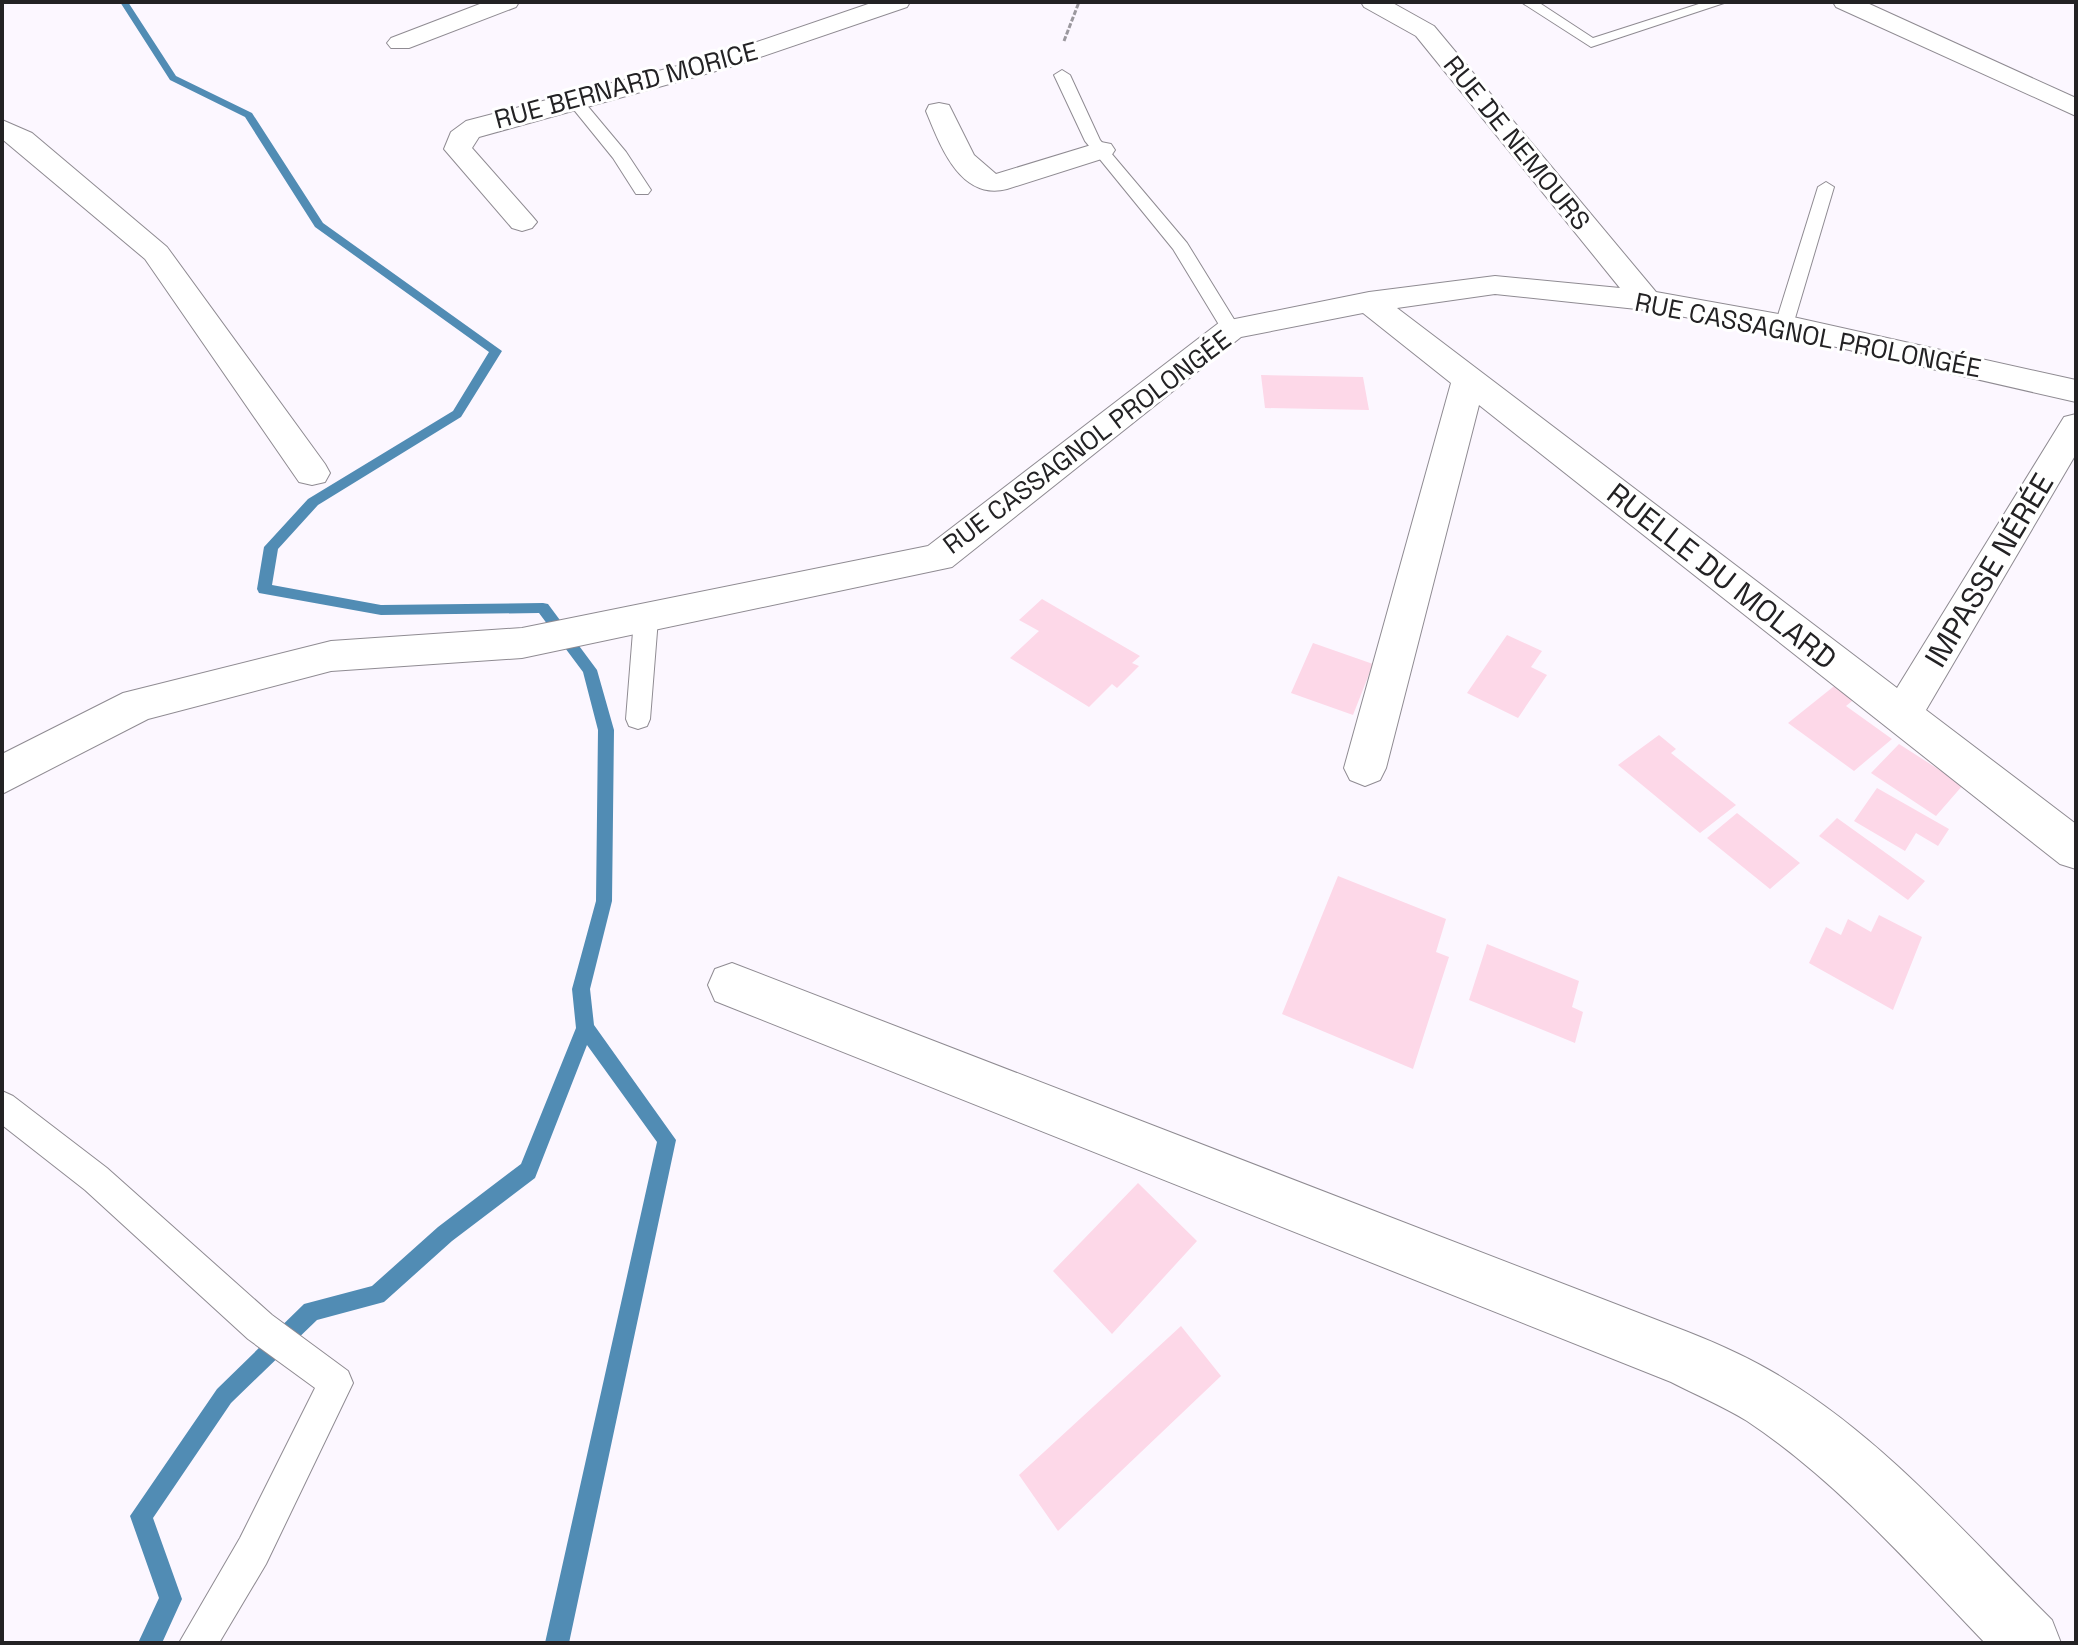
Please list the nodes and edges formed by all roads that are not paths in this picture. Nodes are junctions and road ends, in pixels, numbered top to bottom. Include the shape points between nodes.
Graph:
1 (507, 2) edge
2 (898, 2) edge
3 (1373, 2) edge
4 (1528, 2) edge
5 (1720, 2) edge
6 (1845, 2) edge
7 (400, 43) dead end
8 (1062, 75) dead end
9 (574, 100) junction
10 (2076, 108) edge
11 (939, 111) dead end
12 (2, 128) edge
13 (1101, 150) junction
14 (1826, 187) dead end
15 (642, 190) dead end
16 (522, 222) dead end
17 (1646, 300) junction
18 (1369, 302) junction
19 (1784, 325) junction
20 (1231, 329) junction
21 (1469, 379) junction
22 (2076, 391) edge
23 (2076, 425) edge
24 (312, 473) dead end
25 (633, 622) junction
26 (1902, 715) junction
27 (638, 719) dead end
28 (1365, 768) dead end
29 (2, 776) edge
30 (2076, 850) edge
31 (732, 985) dead end
32 (2, 1106) edge
33 (198, 1643) edge
34 (2029, 1643) edge

1 - 7 street
2 - 9 street, RUE BERNARD MORICE via 725,61
3 - 17 street, RUE DE NEMOURS via 1425,31
4 - 5 lane via 1591,43
6 - 10 street
8 - 13 lane
9 - 15 lane
9 - 16 street, RUE BERNARD MORICE via 476,127 458,141 458,149
11 - 13 street via 964,165 983,181 997,183
12 - 24 street via 22,139 156,253
13 - 20 lane via 1181,247
14 - 19 lane
17 - 18 street, RUE CASSAGNOL PROLONGÉE via 1495,285
17 - 19 street, RUE CASSAGNOL PROLONGÉE
18 - 20 street, RUE CASSAGNOL PROLONGÉE
18 - 21 street, RUELLE DU MOLARD
19 - 22 street, RUE CASSAGNOL PROLONGÉE
20 - 25 street, RUE CASSAGNOL PROLONGÉE via 939,557
21 - 26 street, RUELLE DU MOLARD
21 - 28 street
23 - 26 street, IMPASSE NÉRÉE
25 - 27 lane
25 - 29 street, RUE CASSAGNOL PROLONGÉE via 522,643 331,656 138,705
26 - 30 street, RUELLE DU MOLARD
31 - 34 street via 1688,1360 1766,1400 1813,1434 1876,1487
32 - 33 lane via 96,1179 260,1327 336,1383 253,1551

